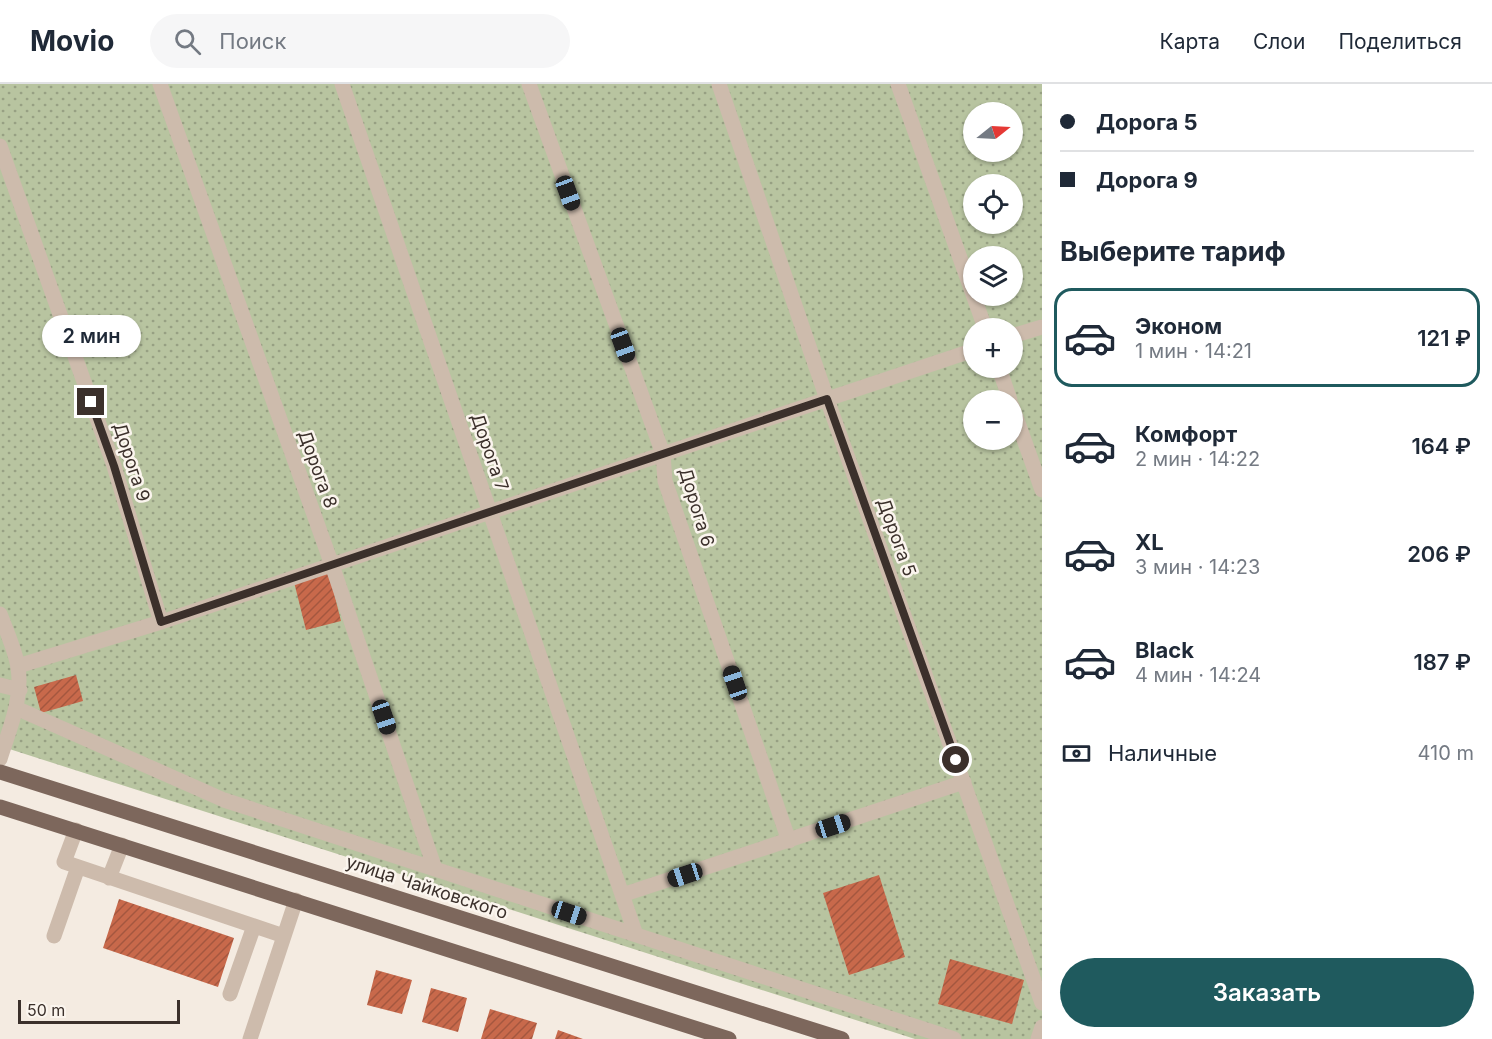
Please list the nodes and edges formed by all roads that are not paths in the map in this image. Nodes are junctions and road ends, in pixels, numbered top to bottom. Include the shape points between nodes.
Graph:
1 (160, 84) edge
2 (342, 84) edge
3 (529, 84) edge
4 (719, 84) edge
5 (898, 84) edge
6 (0, 146) edge
7 (981, 318) edge
8 (1042, 327) edge
9 (1023, 333) edge
10 (963, 354) edge
11 (827, 399) junction
12 (1023, 437) edge
13 (663, 454) junction
14 (1042, 490) edge
15 (490, 512) junction
16 (332, 565) junction
17 (0, 614) edge
18 (161, 622) junction
19 (18, 666) junction
20 (0, 685) edge
21 (20, 690) junction
22 (16, 708) junction
23 (0, 759) edge
24 (0, 772) edge
25 (964, 782) junction
26 (0, 807) edge
27 (76, 830) junction
28 (789, 841) junction
29 (122, 845) junction
30 (78, 867) junction
31 (435, 869) junction
32 (109, 878) junction
33 (622, 895) junction
34 (296, 900) junction
35 (254, 926) junction
36 (636, 935) junction
37 (54, 936) dead end
38 (284, 936) junction
39 (230, 994) dead end
40 (1042, 1003) edge
41 (1042, 1027) edge
42 (250, 1039) edge
43 (729, 1039) edge
44 (842, 1039) edge
45 (954, 1039) edge
46 (1038, 1039) edge

1 - 16 street, Дорога 8
2 - 15 street, Дорога 7
3 - 13 street, Дорога 6
4 - 11 street, Дорога 5
5 - 7 street
6 - 18 street, Дорога 9 via 114,466
8 - 9 street
10 - 11 street
11 - 13 street
11 - 25 street, Дорога 5
12 - 14 street
13 - 15 street
13 - 28 street, Дорога 6 via 665,481
15 - 16 street
15 - 33 street, Дорога 7
16 - 18 street
16 - 31 street, Дорога 8
17 - 19 street
18 - 19 street
19 - 21 street
20 - 21 street
21 - 22 street
22 - 23 street
22 - 31 street via 224,800
24 - 44 main road, улица Чайковского
25 - 28 street
25 - 40 street, Дорога 5
26 - 27 main road
27 - 29 main road
27 - 30 street via 64,862
28 - 33 street
29 - 32 street
29 - 34 main road
30 - 32 street
30 - 37 street
31 - 36 street
32 - 35 street
33 - 36 street, Дорога 7
34 - 38 street
34 - 43 main road
35 - 38 street
35 - 39 street
36 - 45 street
38 - 42 street
41 - 46 street

